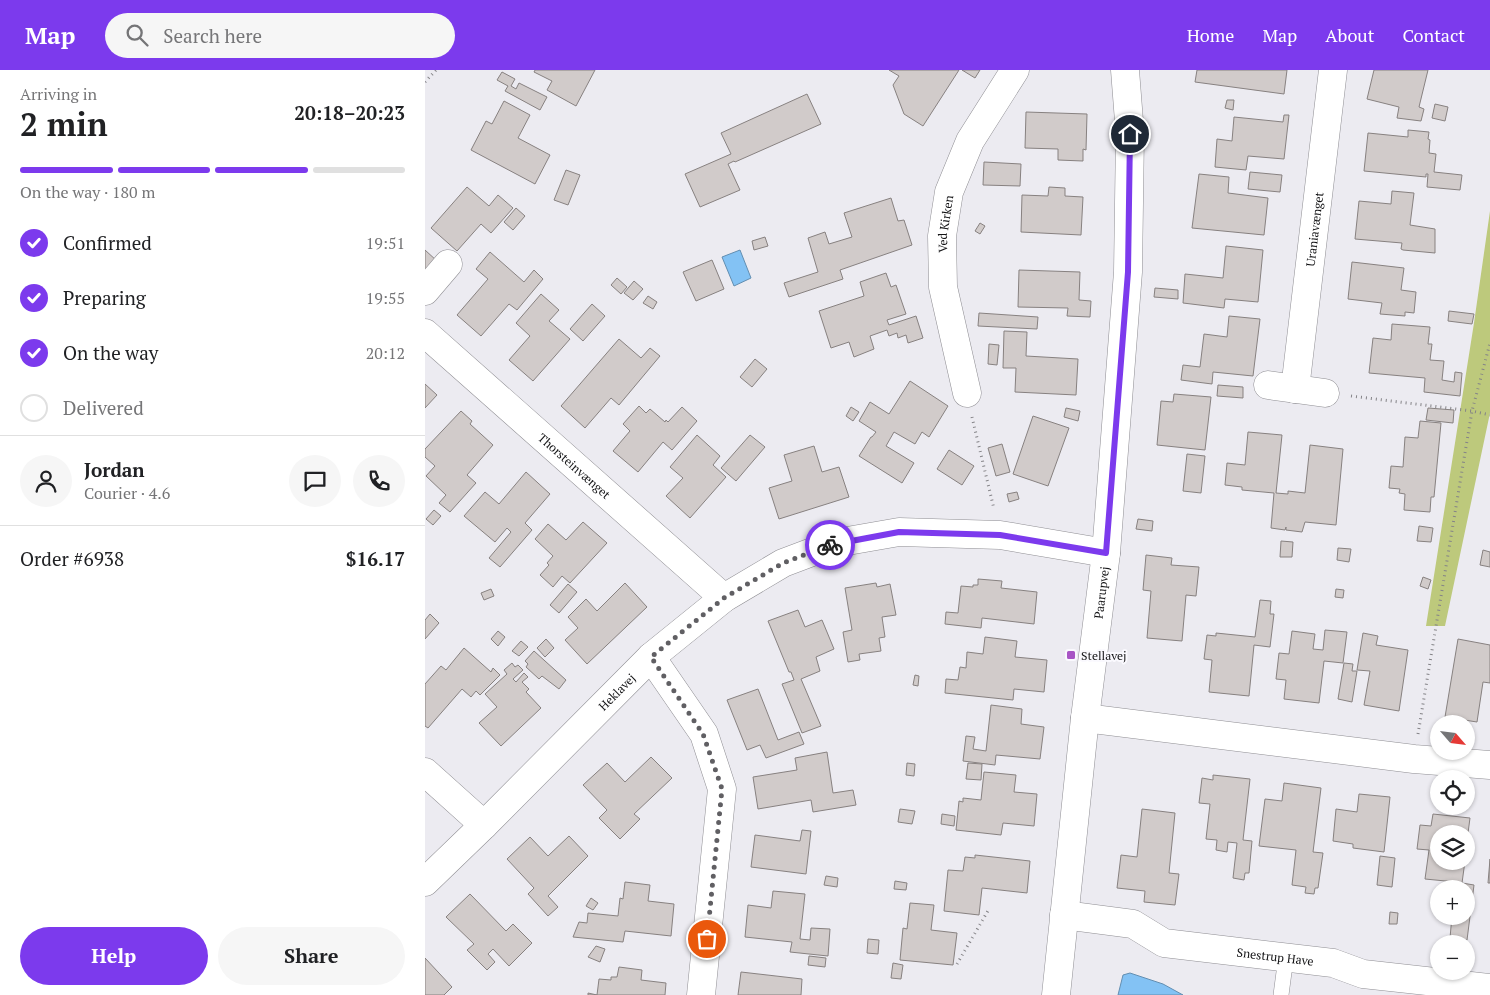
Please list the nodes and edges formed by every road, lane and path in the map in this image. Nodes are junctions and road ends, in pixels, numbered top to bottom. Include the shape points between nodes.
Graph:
1 (436, 70) edge
2 (1015, 70) edge
3 (1125, 70) edge
4 (1333, 70) edge
5 (425, 82) edge
6 (448, 264) dead end
7 (425, 291) edge
8 (425, 332) edge
9 (1490, 342) edge
10 (967, 392) joint
11 (1325, 393) joint
12 (1472, 410) junction
13 (1490, 415) edge
14 (1000, 535) junction
15 (1106, 553) junction
16 (724, 598) junction
17 (651, 657) junction
18 (1085, 718) junction
19 (1414, 759) junction
20 (1490, 765) edge
21 (425, 772) edge
22 (484, 825) junction
23 (425, 882) edge
24 (989, 909) dead end
25 (1064, 915) junction
26 (1286, 957) junction
27 (957, 964) dead end
28 (1490, 988) edge
29 (701, 995) edge
30 (1056, 995) edge
31 (1281, 995) edge

1 - 5 path
2 - 10 street, Ved Kirken via 970,141 949,192 943,227 943,286
3 - 15 street, Paarupvej via 1130,134 1128,272
4 - 11 street, Uraniavænget via 1281,387
6 - 7 street
8 - 16 street, Thorsteinvænget
9 - 12 path
10 - 14 path
11 - 12 path
12 - 13 path
12 - 19 path
14 - 15 street, Heklavej
14 - 16 street, Heklavej via 899,532 837,543 783,563
15 - 18 street, Paarupvej
16 - 17 street, Heklavej
17 - 22 street, Heklavej
17 - 29 street via 703,734 722,789
18 - 19 street
18 - 25 street, Paarupvej
19 - 20 street
21 - 22 street
22 - 23 street, Heklavej
24 - 27 path
25 - 26 street, Snestrup Have via 1133,924 1164,943
25 - 30 street, Paarupvej
26 - 28 street, Snestrup Have via 1333,963 1363,974
26 - 31 lane

